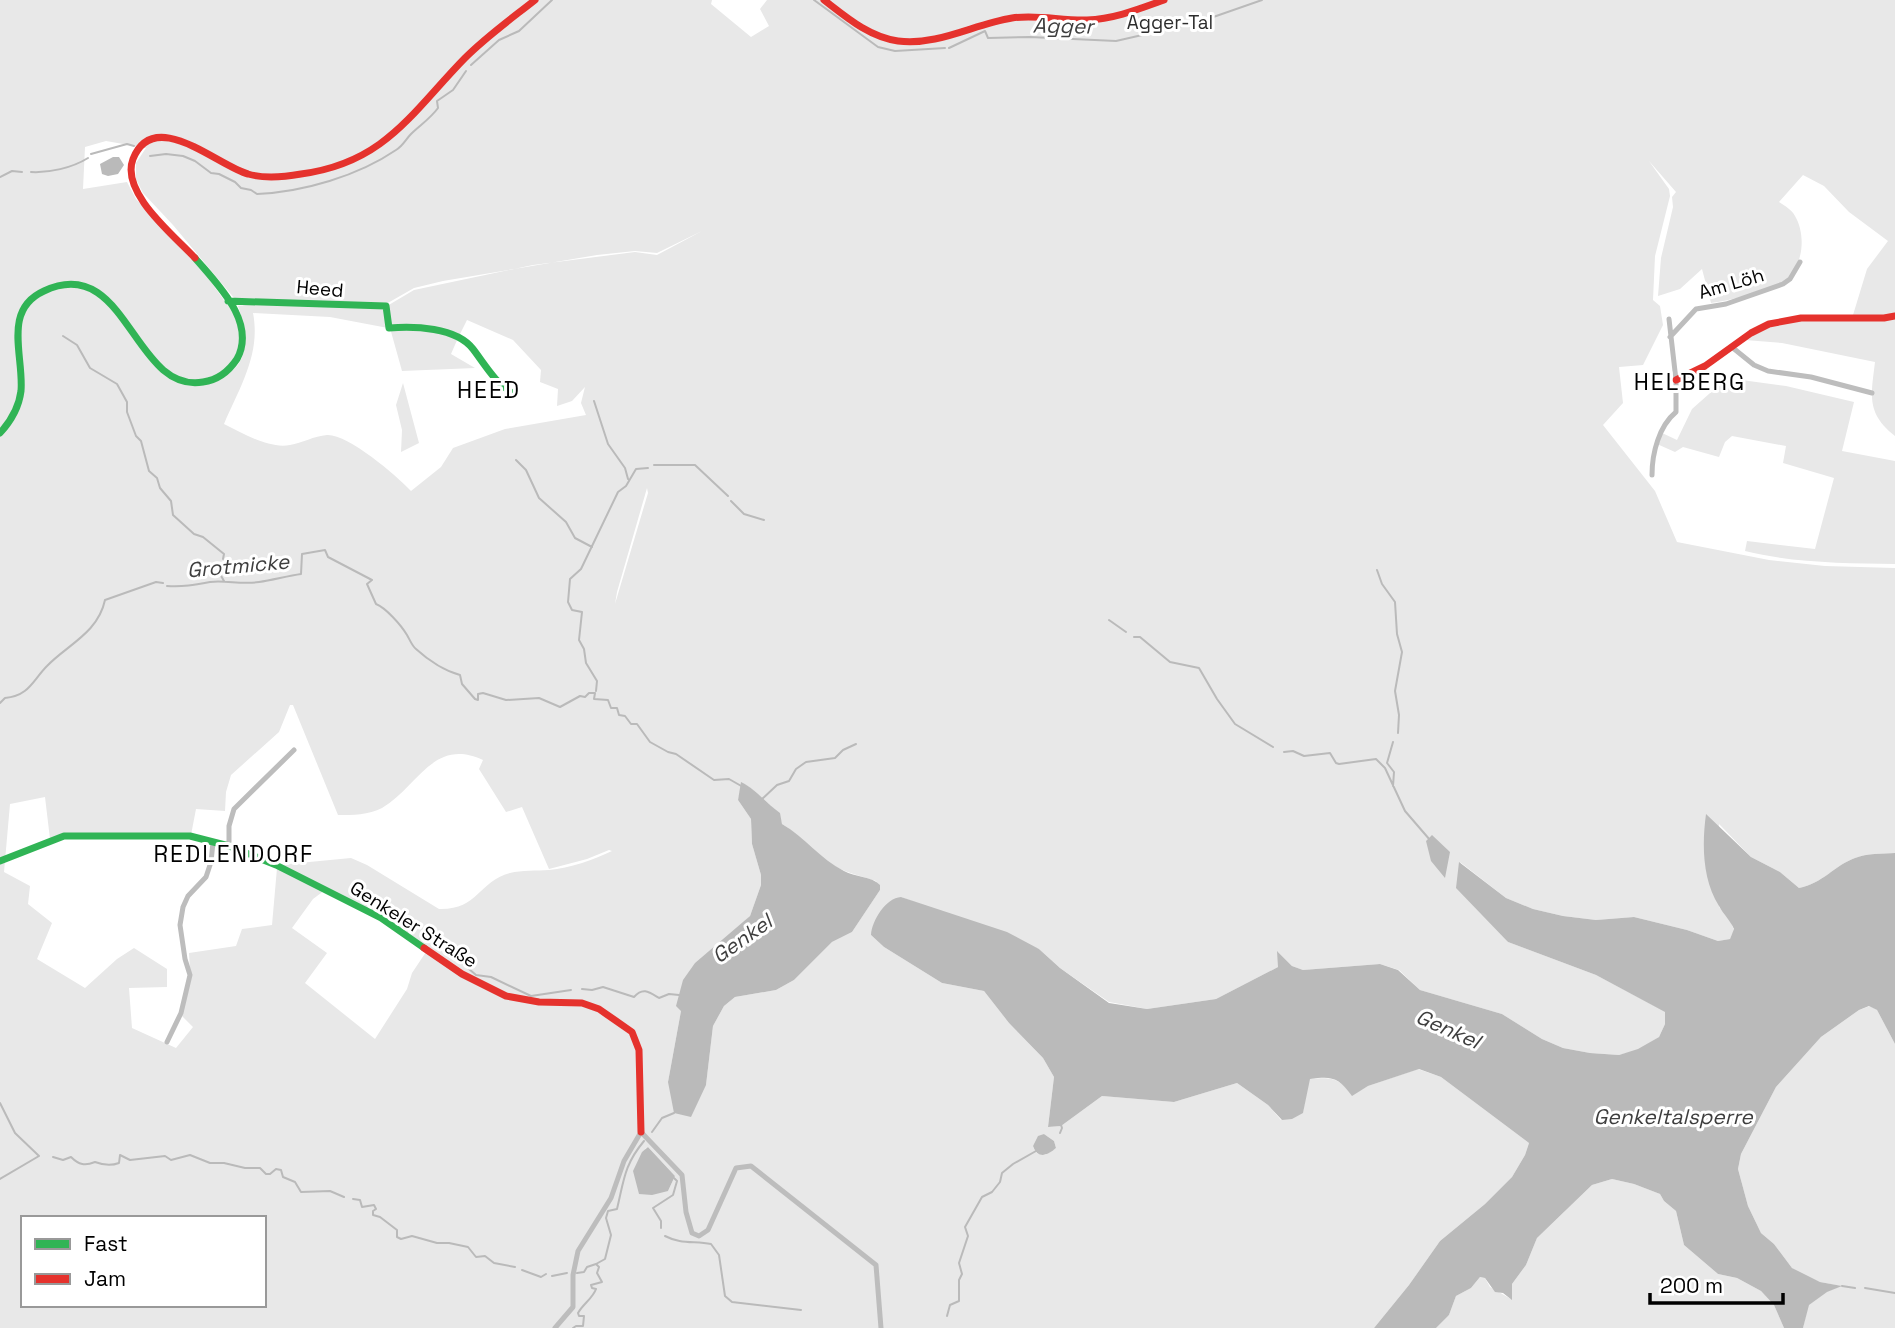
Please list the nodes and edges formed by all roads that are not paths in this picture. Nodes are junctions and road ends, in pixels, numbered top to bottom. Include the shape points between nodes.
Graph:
1 (535, 0) edge
2 (824, 0) edge
3 (1164, 0) edge
4 (1801, 261) dead end
5 (228, 301) junction
6 (1895, 316) edge
7 (1669, 319) dead end
8 (1670, 337) junction
9 (1733, 348) junction
10 (1676, 380) junction
11 (1872, 393) dead end
12 (514, 394) dead end
13 (0, 433) edge
14 (1652, 475) dead end
15 (294, 750) dead end
16 (213, 842) junction
17 (229, 846) junction
18 (0, 861) edge
19 (167, 1042) dead end
20 (641, 1132) junction
21 (555, 1328) edge
22 (881, 1328) edge

1 - 5 main road via 469,55 381,146 349,162 309,173 261,176 227,166 172,137 156,138 142,146 131,168 135,193
2 - 3 main road via 872,33 907,42 1015,18 1103,18
4 - 8 street, Am Löh via 1783,284 1696,309
5 - 12 main road, Heed via 386,306 389,328 417,327 459,337 502,387
5 - 13 main road via 242,325 239,354 220,376 192,383 165,372 116,309 94,290 66,284 40,292 24,307 18,322 20,394 14,415
6 - 9 main road via 1801,318 1753,331
7 - 8 street
8 - 10 street
9 - 10 main road
9 - 11 street via 1768,372 1811,377
10 - 14 street via 1675,412 1666,420 1654,452
15 - 17 street via 234,809
16 - 17 main road, Genkeler Straße
16 - 18 main road, Genkeler Straße via 190,836 64,836
16 - 19 street via 206,877 183,907 180,925 190,975 181,1013
17 - 20 main road, Genkeler Straße via 381,918 462,974 506,996 521,1001 582,1003 599,1009 632,1032 639,1050
20 - 21 street via 611,1198 578,1251 573,1307
20 - 22 street via 682,1175 692,1233 699,1236 708,1230 736,1168 751,1166 876,1265

